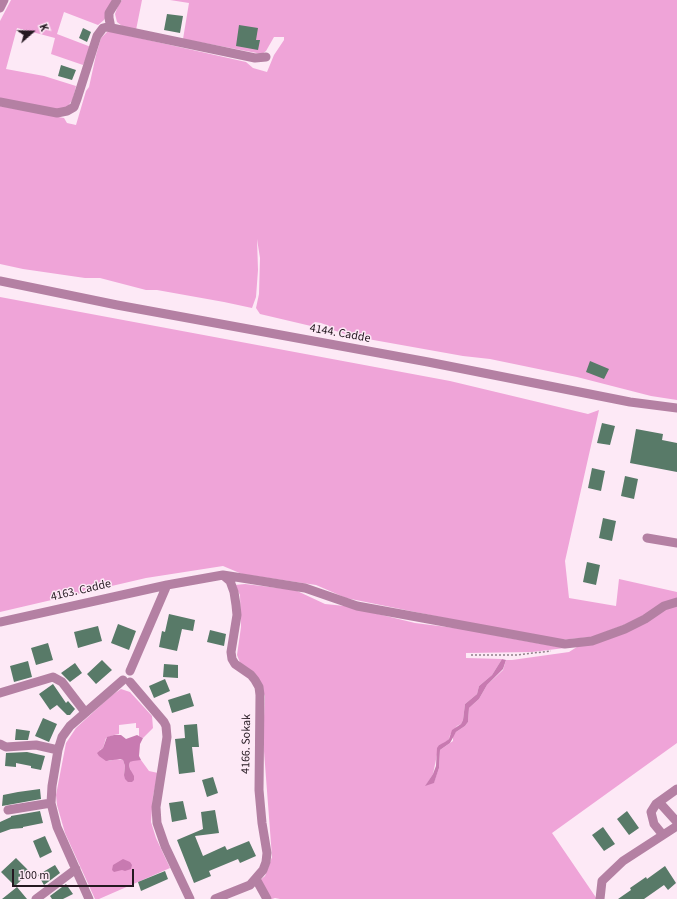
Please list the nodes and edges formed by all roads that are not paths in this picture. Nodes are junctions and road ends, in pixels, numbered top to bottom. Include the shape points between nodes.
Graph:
1 (4, 0) edge
2 (117, 0) edge
3 (0, 8) edge
4 (111, 28) junction
5 (266, 57) dead end
6 (0, 102) edge
7 (0, 281) edge
8 (677, 408) edge
9 (647, 538) dead end
10 (677, 543) edge
11 (223, 576) junction
12 (168, 585) junction
13 (677, 602) edge
14 (0, 622) edge
15 (127, 681) junction
16 (0, 693) edge
17 (85, 712) junction
18 (0, 744) edge
19 (58, 750) junction
20 (677, 789) edge
21 (659, 802) junction
22 (51, 803) junction
23 (8, 810) dead end
24 (677, 822) edge
25 (677, 826) edge
26 (663, 835) junction
27 (76, 869) junction
28 (256, 879) junction
29 (36, 899) edge
30 (90, 899) edge
31 (190, 899) edge
32 (215, 899) edge
33 (267, 899) edge
34 (600, 899) edge

1 - 3 street
2 - 4 street via 109,13
4 - 5 street via 255,58
4 - 6 street via 103,28 100,31 77,100 67,111 57,113
7 - 8 street, 4144. Cadde via 630,402
9 - 10 street
11 - 12 street, 4163. Cadde
11 - 13 street, 4163. Cadde via 305,588 357,606 565,644 592,640 625,629 664,606
11 - 28 street, 4166. Sokak via 230,581 236,605 232,658 235,664 255,680 260,695 259,790 267,854 263,870
12 - 14 street, 4163. Cadde
12 - 15 street via 130,671 134,676 133,680
15 - 17 street
15 - 31 street via 166,726 167,737 156,807 157,823
16 - 17 street via 53,678 58,679
17 - 19 street via 62,737
18 - 19 street via 6,747 36,745
19 - 22 street
20 - 21 street
21 - 24 street
21 - 26 street via 651,812 654,824
22 - 23 street
22 - 27 street via 57,828
25 - 26 street
26 - 34 street via 623,861 602,881
27 - 29 street
27 - 30 street
28 - 32 street, 4166. Sokak via 250,885
28 - 33 street

